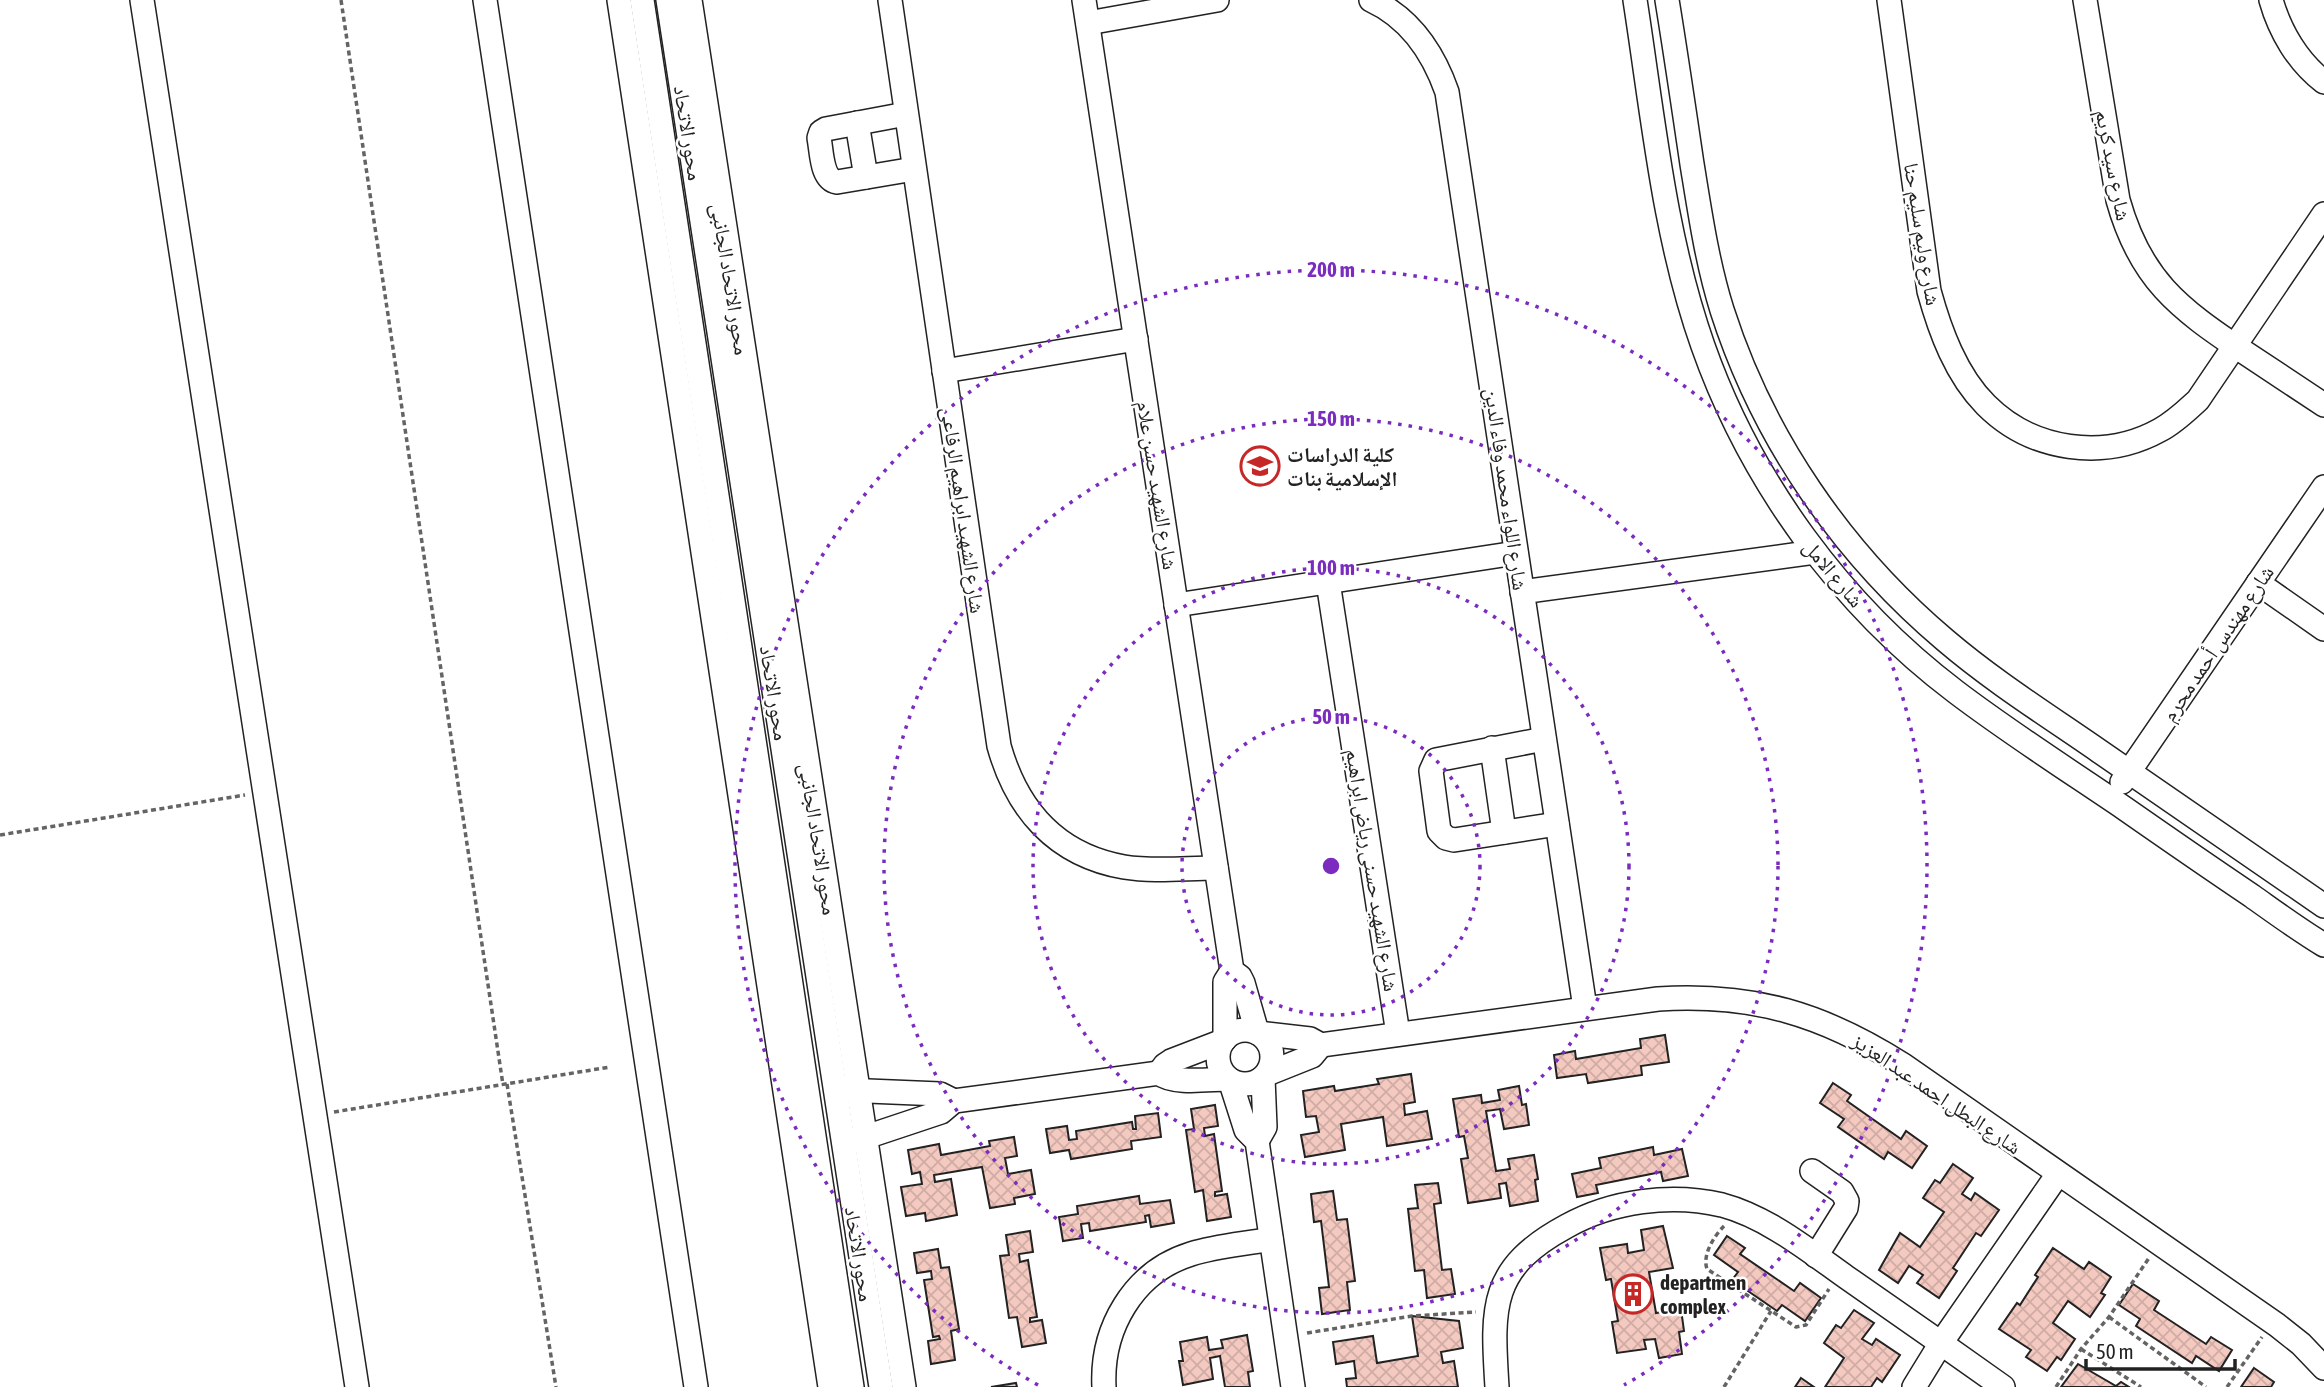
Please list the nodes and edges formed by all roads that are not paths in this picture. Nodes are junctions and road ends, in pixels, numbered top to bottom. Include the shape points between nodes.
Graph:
1 (142, 0) edge
2 (485, 0) edge
3 (619, 0) edge
4 (642, 0) edge
5 (668, 0) edge
6 (690, 0) edge
7 (890, 0) edge
8 (1217, 0) edge
9 (1371, 0) edge
10 (1635, 0) edge
11 (1667, 0) edge
12 (1889, 0) edge
13 (2085, 0) edge
14 (2271, 0) edge
15 (1086, 11) edge
16 (2324, 82) edge
17 (906, 114) junction
18 (857, 123) junction
19 (914, 169) junction
20 (866, 177) junction
21 (2324, 214) edge
22 (1136, 339) junction
23 (2235, 346) junction
24 (944, 371) junction
25 (2324, 405) edge
26 (2324, 487) edge
27 (1815, 552) junction
28 (1516, 554) junction
29 (1328, 582) junction
30 (2258, 583) junction
31 (1522, 592) junction
32 (1176, 605) junction
33 (2324, 629) edge
34 (1544, 738) junction
35 (1492, 748) junction
36 (2129, 771) junction
37 (2110, 799) junction
38 (1557, 824) junction
39 (1504, 832) junction
40 (1216, 867) junction
41 (2324, 906) edge
42 (2324, 945) edge
43 (1232, 971) junction
44 (1584, 1008) junction
45 (1258, 1032) junction
46 (1398, 1034) junction
47 (1224, 1040) junction
48 (1321, 1045) junction
49 (1159, 1073) junction
50 (1265, 1076) junction
51 (1229, 1079) junction
52 (847, 1090) junction
53 (809, 1097) junction
54 (954, 1101) junction
55 (854, 1141) junction
56 (1257, 1141) junction
57 (817, 1149) junction
58 (1812, 1171) dead end
59 (2058, 1174) junction
60 (1271, 1239) junction
61 (1816, 1256) junction
62 (1941, 1343) junction
63 (2324, 1368) edge
64 (357, 1387) edge
65 (696, 1387) edge
66 (830, 1387) edge
67 (852, 1387) edge
68 (881, 1387) edge
69 (904, 1387) edge
70 (1104, 1387) edge
71 (1293, 1387) edge
72 (1497, 1387) edge
73 (1914, 1387) edge
74 (2003, 1387) edge

1 - 64 street
2 - 65 street
3 - 66 street
4 - 53 street, محور الاتحاد
5 - 52 street, محور الاتحاد
6 - 52 street, محور الاتحاد الجانبى
7 - 17 street, شارع الشهيد ابراهيم الرفاعى
8 - 15 street
9 - 28 street, شارع اللواء محمد وفاء الدين via 1415,33 1447,92
10 - 27 street, شارع الامل via 1673,239 1692,313 1734,421 1771,489
11 - 36 street, شارع الامل via 1711,272 1736,349 1789,457 1834,524 1915,614 1977,666
12 - 23 street, شارع وليم سليم حنا via 1929,290 1956,363 1985,404 2013,426 2045,442 2092,449 2116,446 2139,440 2180,416 2198,400
13 - 23 street, شارع سيد كريم via 2118,200 2131,240 2165,292
14 - 16 street via 2288,41
15 - 22 street, شارع الشهيد حسن علام
17 - 18 street
17 - 19 street, شارع الشهيد ابراهيم الرفاعى
18 - 20 street
18 - 20 street via 826,129 820,138 828,178
19 - 20 street
19 - 24 street, شارع الشهيد ابراهيم الرفاعى
21 - 23 street, شارع وليم سليم حنا
22 - 24 street
22 - 32 street, شارع الشهيد حسن علام
23 - 25 street, شارع سيد كريم
24 - 40 street, شارع الشهيد ابراهيم الرفاعى via 999,746 1018,796 1053,836 1100,861 1152,869
26 - 30 street, شارع مهندس أحمد محرم
27 - 31 street
27 - 37 street, شارع الامل via 1867,613 1926,668
28 - 29 street
28 - 31 street, شارع اللواء محمد وفاء الدين
29 - 32 street
29 - 46 street, شارع الشهيد حسنى رياض ابراهيم
30 - 33 street
30 - 36 street, شارع مهندس أحمد محرم
31 - 34 street, شارع اللواء محمد وفاء الدين
32 - 40 street, شارع الشهيد حسن علام
34 - 35 street
34 - 38 street, شارع اللواء محمد وفاء الدين
35 - 39 street
35 - 39 street via 1436,760 1431,767 1432,783 1439,831 1446,838
36 - 37 street, شارع مهندس أحمد محرم
36 - 41 street, شارع الامل
37 - 42 street, شارع الامل
38 - 39 street
38 - 44 street, شارع اللواء محمد وفاء الدين
40 - 43 street, شارع الشهيد حسن علام
43 - 45 street, شارع الشهيد حسن علام via 1243,983
43 - 47 street, شارع الشهيد حسن علام via 1225,985
44 - 46 street, شارع البطل احمد عبد العزيز
44 - 59 street, شارع البطل احمد عبد العزيز via 1694,996 1804,1015 1872,1045
45 - 47 street via 1243,1029
45 - 48 street, شارع البطل احمد عبد العزيز via 1310,1039
45 - 50 street via 1272,1051
46 - 48 street, شارع البطل احمد عبد العزيز
47 - 49 street via 1171,1061
47 - 51 street via 1218,1061
48 - 50 street, شارع البطل احمد عبد العزيز via 1311,1056
49 - 51 street via 1174,1080
49 - 54 street
50 - 51 street via 1244,1085
50 - 56 street via 1265,1127
51 - 56 street via 1246,1130
52 - 53 street
52 - 54 street via 940,1094
52 - 55 street, محور الاتحاد الجانبى
53 - 57 street, محور الاتحاد
54 - 55 street via 941,1112
55 - 57 street
55 - 68 street, محور الاتحاد
55 - 69 street, محور الاتحاد الجانبى
56 - 60 street
57 - 67 street, محور الاتحاد
58 - 61 street via 1842,1192 1847,1201
59 - 62 street
59 - 63 street, شارع البطل احمد عبد العزيز via 2273,1322
60 - 70 street via 1191,1254 1147,1279 1116,1318 1107,1342
60 - 71 street
61 - 62 street
61 - 72 street via 1766,1224 1721,1205 1676,1200 1633,1203 1591,1214 1552,1234 1519,1260 1508,1276 1499,1295 1494,1329
62 - 73 street
62 - 74 street

